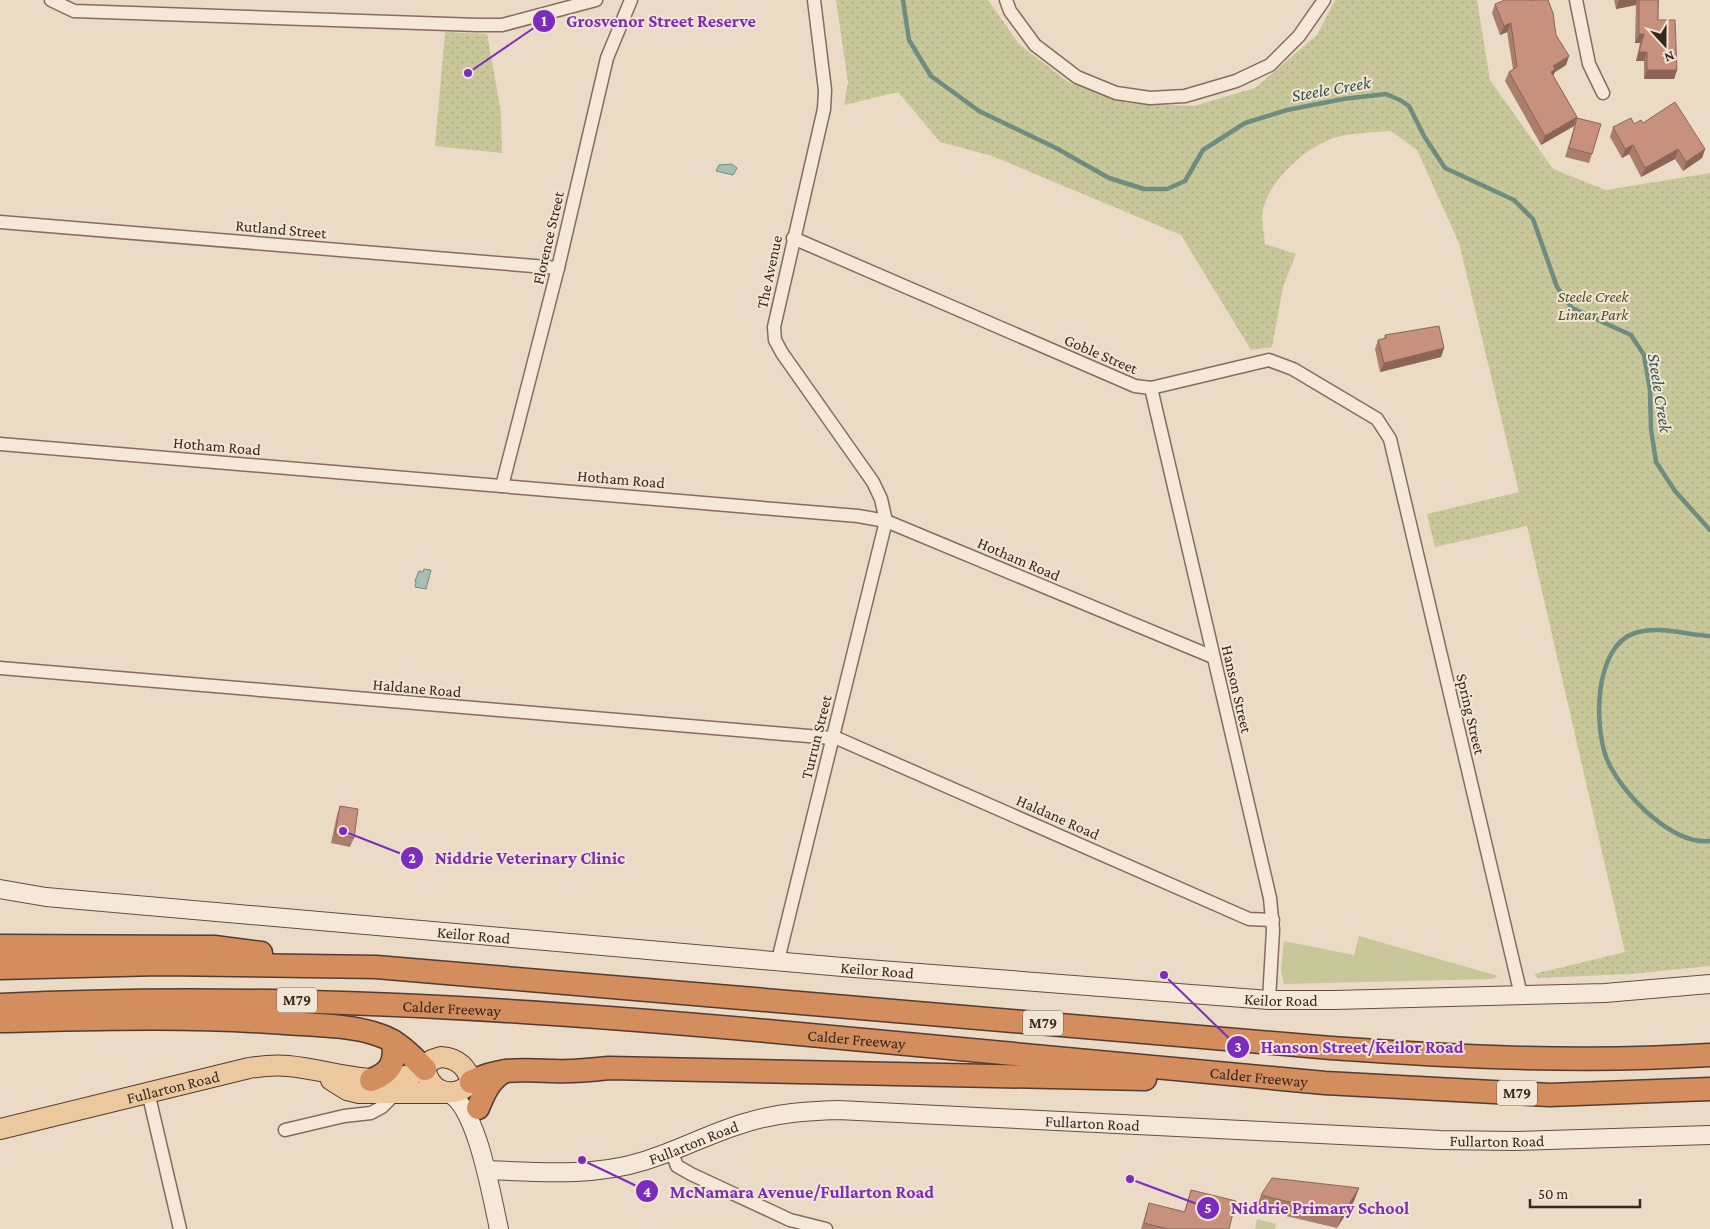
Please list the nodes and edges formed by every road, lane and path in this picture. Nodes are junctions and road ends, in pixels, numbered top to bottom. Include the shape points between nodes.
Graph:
1 (51, 0) edge
2 (596, 0) edge
3 (631, 0) edge
4 (814, 0) edge
5 (1006, 0) edge
6 (1324, 0) edge
7 (1576, 0) edge
8 (1603, 93) dead end
9 (0, 222) edge
10 (793, 238) junction
11 (558, 268) junction
12 (1152, 388) junction
13 (1390, 439) joint
14 (0, 444) edge
15 (502, 486) junction
16 (886, 521) junction
17 (1213, 657) junction
18 (0, 668) edge
19 (832, 737) junction
20 (0, 889) edge
21 (46, 897) junction
22 (0, 902) edge
23 (1273, 920) junction
24 (0, 946) edge
25 (778, 960) junction
26 (376, 967) junction
27 (0, 968) edge
28 (1710, 984) edge
29 (1521, 995) junction
30 (1269, 1000) junction
31 (0, 1005) edge
32 (0, 1021) edge
33 (392, 1041) junction
34 (1710, 1047) edge
35 (1710, 1055) edge
36 (1586, 1058) junction
37 (424, 1069) junction
38 (508, 1070) junction
39 (471, 1083) junction
40 (1325, 1083) junction
41 (362, 1086) junction
42 (1710, 1089) edge
43 (148, 1092) junction
44 (446, 1093) junction
45 (395, 1094) junction
46 (1550, 1095) junction
47 (1710, 1100) edge
48 (478, 1108) junction
49 (344, 1116) junction
50 (0, 1121) edge
51 (26, 1121) junction
52 (0, 1129) edge
53 (285, 1130) dead end
54 (1710, 1135) edge
55 (479, 1140) junction
56 (672, 1150) junction
57 (486, 1170) junction
58 (180, 1229) edge
59 (499, 1229) edge
60 (826, 1229) edge

1 - 2 street via 74,11 477,25 502,25
3 - 11 street, Florence Street via 607,58
4 - 10 street, The Avenue via 825,90 824,109
5 - 6 street via 1010,11 1035,45 1077,77 1116,93 1150,98 1185,96 1236,81 1270,65 1299,36
7 - 8 street via 1589,64
9 - 11 street, Rutland Street
10 - 12 street, Goble Street via 1119,380
10 - 16 street, The Avenue via 774,321 776,340 873,482
11 - 15 street, Florence Street
12 - 13 street, Goble Street via 1269,360 1293,369 1377,419
12 - 17 street, Hanson Street
13 - 29 street, Spring Street
14 - 15 street, Hotham Road
15 - 16 street, Hotham Road
16 - 17 street, Hotham Road
16 - 19 street, Turrun Street
17 - 23 street, Hanson Street
18 - 19 street, Haldane Road
19 - 23 street, Haldane Road via 1249,919
19 - 25 street, Turrun Street
20 - 21 main road, Keilor Road
21 - 22 main road, Keilor Road
21 - 25 main road, Keilor Road
23 - 30 street, Hanson Street
24 - 26 highway via 214,947
25 - 30 main road, Keilor Road
26 - 27 highway, Calder Freeway / M79 via 160,964
26 - 36 highway, Calder Freeway / M79 via 1341,1049 1454,1056
28 - 29 main road, Keilor Road via 1605,993
29 - 30 main road, Keilor Road
31 - 40 highway, Calder Freeway / M79 via 234,999 475,1008 837,1037
32 - 33 highway via 269,1022 360,1031
33 - 37 highway
33 - 41 highway via 391,1067
34 - 36 highway
35 - 36 highway, Calder Freeway / M79
37 - 39 main road via 434,1059 452,1059 465,1068
37 - 41 main road, Fullarton Road
37 - 44 main road via 431,1083
38 - 39 highway via 488,1074
38 - 40 highway via 555,1072 646,1068
38 - 48 highway via 490,1084
39 - 44 main road via 461,1091
39 - 48 main road
40 - 46 highway, Calder Freeway / M79
41 - 43 main road, Fullarton Road via 286,1066 262,1066
41 - 45 main road, Fullarton Road
41 - 49 street via 354,1106
42 - 46 highway, Calder Freeway / M79
43 - 51 main road, Fullarton Road
43 - 58 street
44 - 45 main road, Fullarton Road
44 - 55 main road via 456,1097 463,1106
45 - 49 street via 376,1111
46 - 47 highway
48 - 55 main road
49 - 53 street
50 - 51 main road, Fullarton Road
51 - 52 main road, Fullarton Road
54 - 56 main road, Fullarton Road via 1440,1140 838,1110 768,1116
55 - 57 main road
56 - 57 main road, Fullarton Road via 644,1161 590,1171
56 - 60 street via 677,1166 698,1178 790,1220
57 - 59 main road

